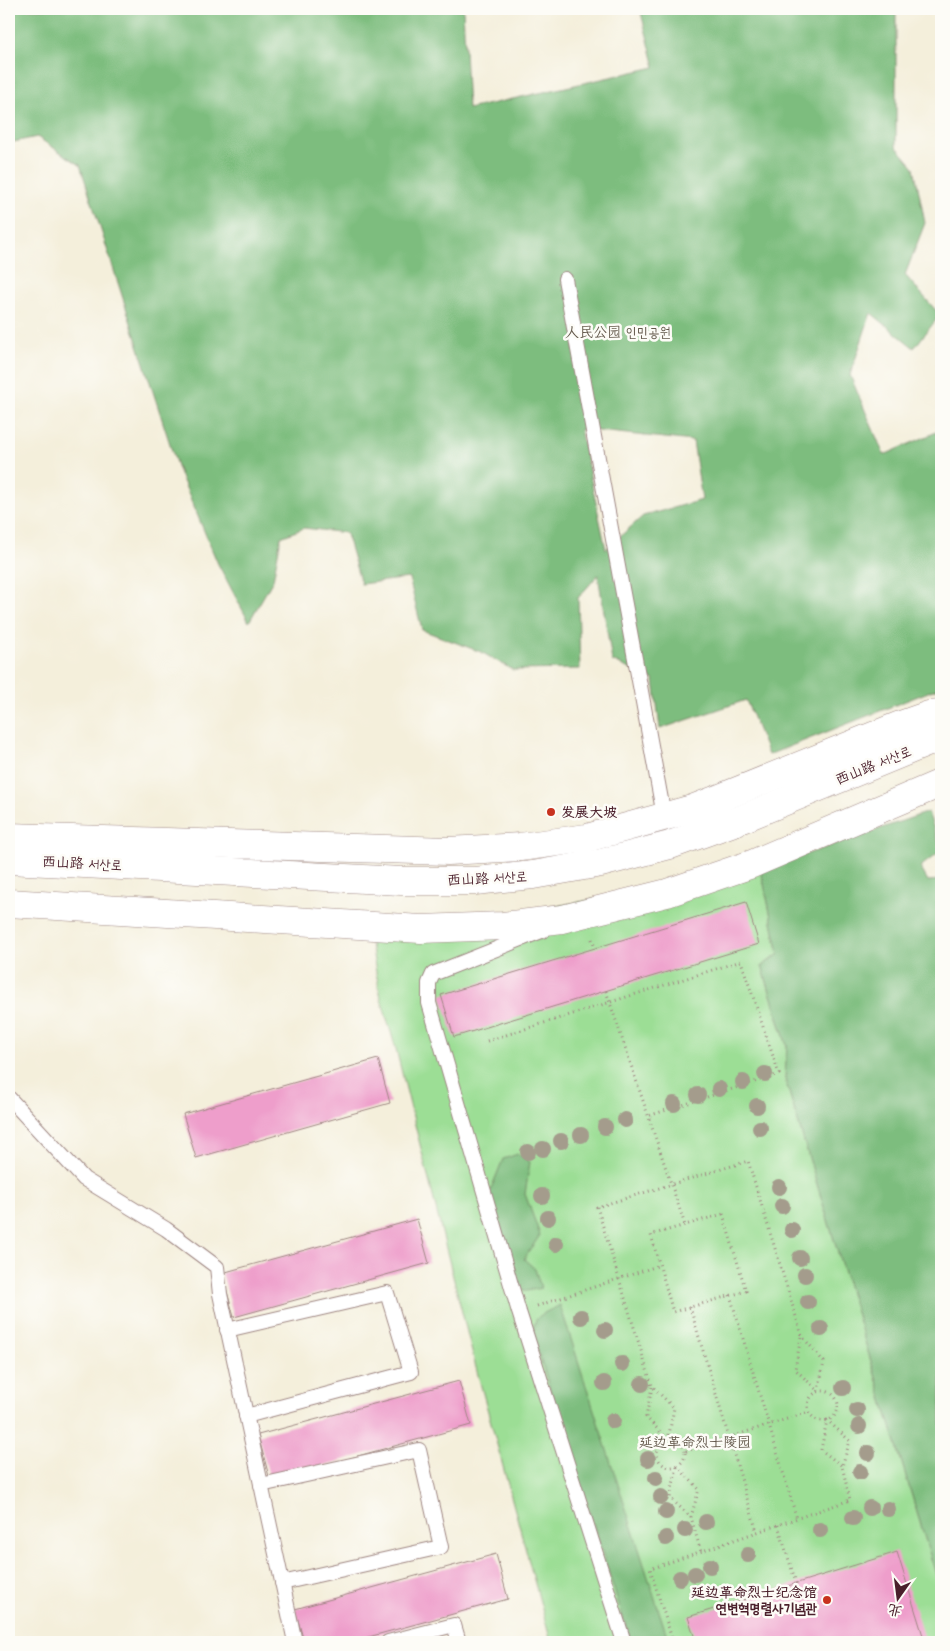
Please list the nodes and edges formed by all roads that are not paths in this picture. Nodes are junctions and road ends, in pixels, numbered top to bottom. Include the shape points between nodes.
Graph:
1 (565, 279) dead end
2 (941, 714) edge
3 (941, 737) edge
4 (941, 783) edge
5 (664, 816) junction
6 (9, 837) edge
7 (9, 860) edge
8 (9, 903) edge
9 (586, 914) junction
10 (9, 1098) edge
11 (227, 1330) junction
12 (246, 1416) junction
13 (261, 1485) junction
14 (282, 1583) junction
15 (295, 1642) edge
16 (388, 1642) edge
17 (459, 1642) edge
18 (624, 1642) edge

1 - 5 lane
2 - 5 street via 898,726 715,800
3 - 7 street, 西山路 서산로 via 670,845 601,863 533,875 401,881
4 - 9 street via 752,864 667,893
5 - 6 street via 587,838 520,847 448,851
8 - 9 street via 421,929 503,926
9 - 18 lane via 432,974 429,1003 519,1312
10 - 11 lane via 84,1179 166,1229 217,1267
11 - 12 lane
11 - 12 lane via 387,1293 411,1372
12 - 13 lane
13 - 14 lane
13 - 14 lane via 419,1450 441,1548
14 - 15 lane
16 - 17 lane via 454,1626

